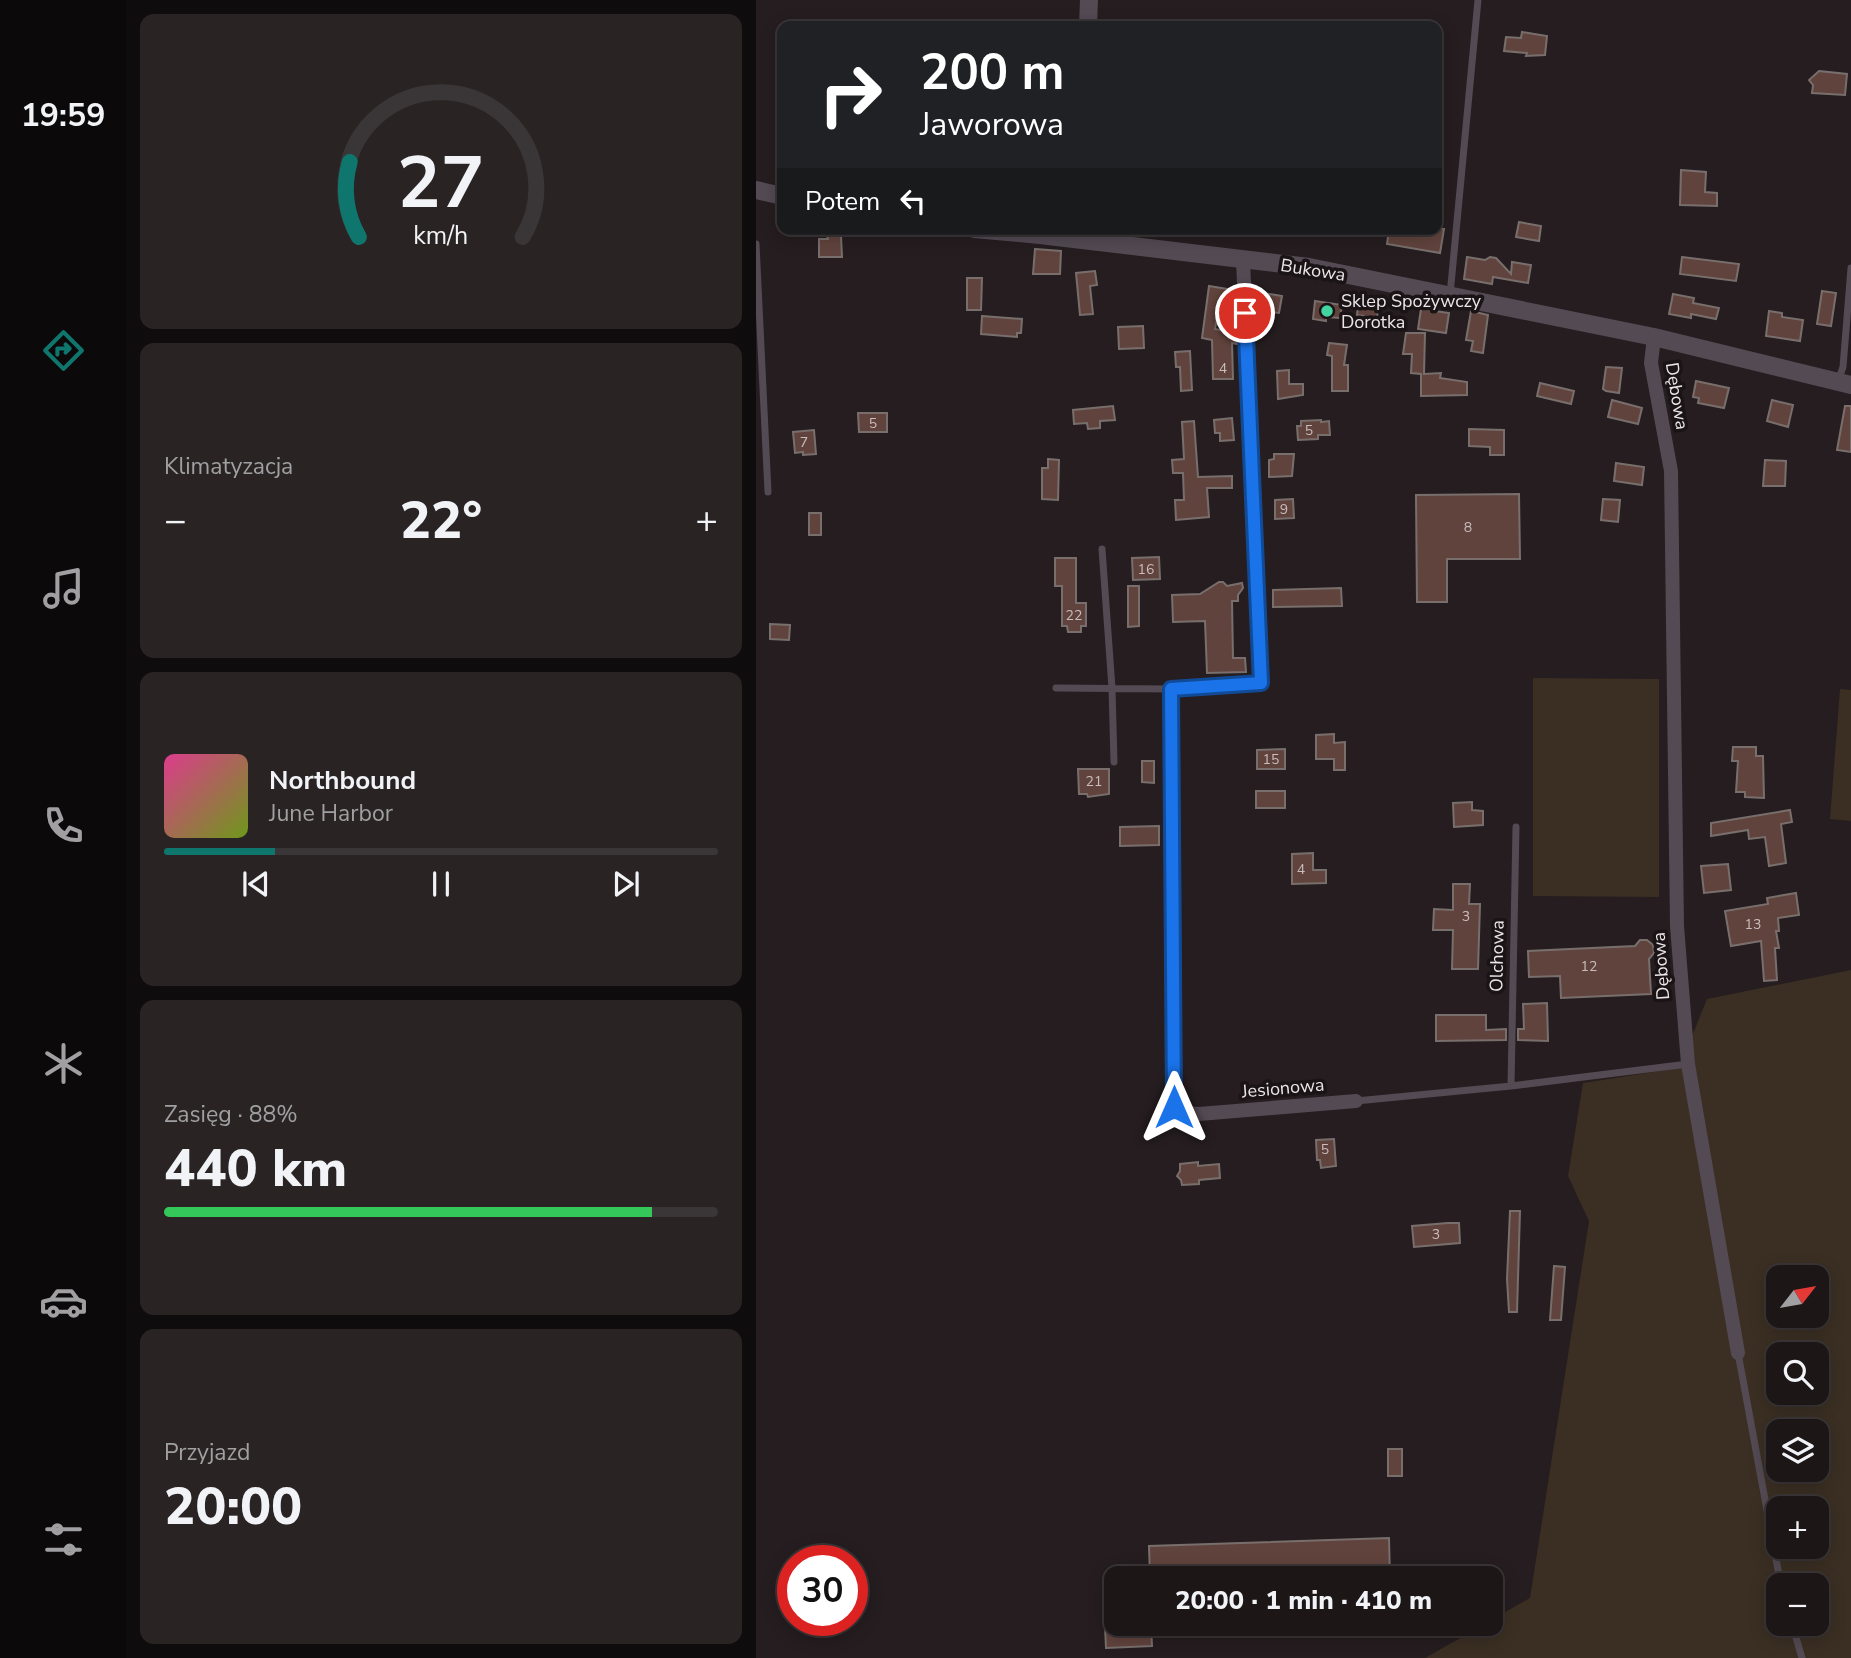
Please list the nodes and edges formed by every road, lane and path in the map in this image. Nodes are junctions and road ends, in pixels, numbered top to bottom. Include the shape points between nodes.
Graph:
1 (1089, 0) edge
2 (1478, 0) edge
3 (1088, 21) edge
4 (756, 190) edge
5 (777, 195) edge
6 (1062, 235) edge
7 (756, 244) edge
8 (1243, 260) junction
9 (1851, 268) edge
10 (1450, 296) junction
11 (1654, 337) junction
12 (1844, 384) edge
13 (768, 492) dead end
14 (1102, 549) dead end
15 (1056, 688) dead end
16 (1112, 688) junction
17 (1171, 689) junction
18 (1114, 761) dead end
19 (1516, 827) dead end
20 (1688, 1064) junction
21 (1511, 1086) junction
22 (1356, 1101) joint
23 (1738, 1353) joint
24 (1779, 1573) edge
25 (1796, 1636) edge
26 (1802, 1658) edge

1 - 3 street
2 - 10 lane
4 - 5 street
6 - 8 street, Bukowa
7 - 13 lane
8 - 10 street, Bukowa via 1309,267
8 - 17 street via 1261,683
9 - 12 lane
10 - 11 street, Bukowa
11 - 12 street, Bukowa
11 - 20 street, Dębowa via 1651,363 1671,471 1677,926
14 - 16 lane
15 - 16 lane
16 - 17 lane
16 - 18 lane
17 - 22 street, Jesionowa via 1174,1107 1199,1114
19 - 21 lane, Olchowa
20 - 21 lane, Jesionowa
20 - 23 street, Dębowa
21 - 22 lane, Jesionowa
23 - 24 lane, Dębowa
25 - 26 lane

